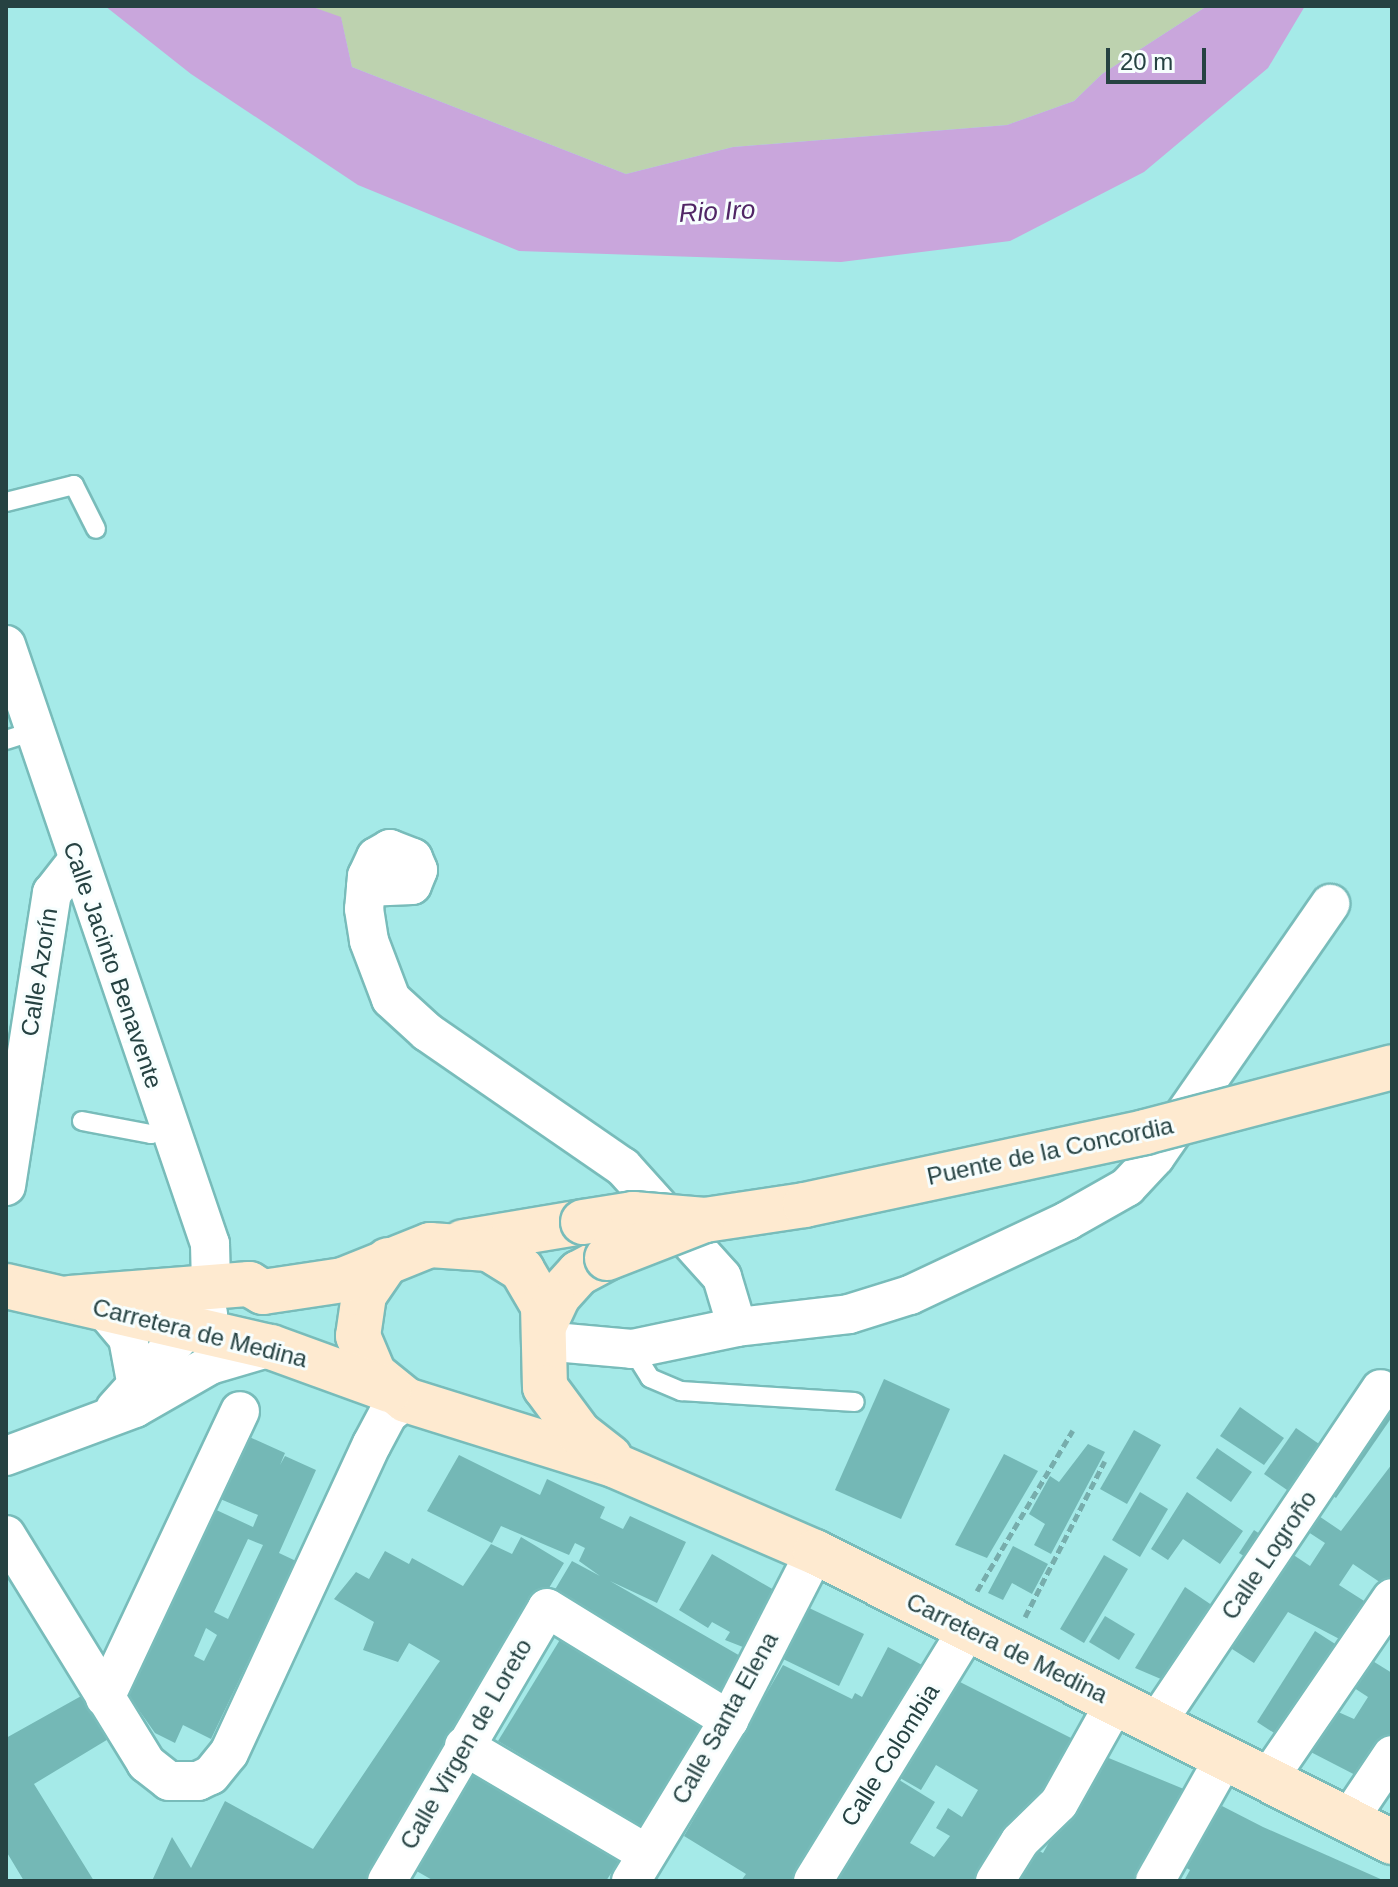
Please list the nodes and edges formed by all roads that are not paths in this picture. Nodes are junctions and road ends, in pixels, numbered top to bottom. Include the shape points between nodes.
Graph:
1 (6, 502) edge
2 (96, 529) dead end
3 (6, 645) edge
4 (19, 735) edge
5 (77, 861) junction
6 (366, 887) dead end
7 (1330, 904) dead end
8 (1392, 1067) edge
9 (82, 1121) dead end
10 (170, 1128) junction
11 (6, 1186) edge
12 (705, 1220) junction
13 (450, 1244) junction
14 (388, 1260) junction
15 (211, 1285) junction
16 (6, 1286) edge
17 (263, 1292) junction
18 (89, 1306) junction
19 (737, 1327) junction
20 (187, 1329) junction
21 (543, 1338) junction
22 (271, 1347) junction
23 (632, 1349) junction
24 (136, 1381) junction
25 (1381, 1389) dead end
26 (406, 1398) junction
27 (855, 1402) dead end
28 (240, 1411) dead end
29 (114, 1412) junction
30 (6, 1456) edge
31 (616, 1466) junction
32 (6, 1535) edge
33 (815, 1552) junction
34 (1392, 1598) edge
35 (963, 1627) junction
36 (105, 1698) junction
37 (1116, 1701) junction
38 (729, 1720) junction
39 (1157, 1722) junction
40 (464, 1746) junction
41 (1392, 1755) edge
42 (1225, 1757) junction
43 (1268, 1779) junction
44 (1349, 1819) junction
45 (1392, 1842) edge
46 (639, 1868) edge
47 (392, 1879) edge
48 (813, 1881) edge
49 (995, 1881) edge
50 (1155, 1881) edge

1 - 2 lane via 74,485
3 - 4 street, Calle Jacinto Benavente
4 - 5 street, Calle Jacinto Benavente
5 - 10 street, Calle Jacinto Benavente
5 - 11 street, Calle Azorín via 52,893
6 - 19 street via 369,941 391,999 417,1025 623,1167 722,1277
7 - 19 street via 1155,1157 1127,1187 910,1295 849,1314
8 - 12 main road, Puente de la Concordia, bridge via 1032,1158
9 - 10 lane via 151,1134
10 - 15 street, Calle Jacinto Benavente via 210,1244
12 - 13 main road, bridge via 633,1214
12 - 21 main road, bridge via 579,1273 558,1296
13 - 14 main road
13 - 21 main road via 489,1249 522,1270 543,1306
14 - 17 main road via 343,1280
14 - 26 main road via 364,1295 358,1336 362,1358
15 - 17 main road via 249,1284
15 - 18 main road
16 - 18 main road, Carretera de Medina
17 - 20 street
18 - 20 main road, Carretera de Medina
18 - 24 street via 128,1338
19 - 23 street
20 - 22 main road, Carretera de Medina
20 - 24 street
21 - 23 street
21 - 26 main road via 526,1381 499,1401 460,1408
21 - 31 main road via 545,1387
22 - 26 main road, Carretera de Medina
22 - 29 street via 210,1365 135,1408
23 - 27 lane via 650,1378 681,1391
24 - 29 street
25 - 39 street, Calle Logroño
26 - 31 main road, Carretera de Medina
26 - 36 street via 388,1414 372,1444 221,1765 183,1783 156,1774
28 - 36 street
29 - 30 street
31 - 33 main road, Carretera de Medina
32 - 36 street
33 - 35 main road, Carretera de Medina
33 - 38 street, Calle Santa Elena
34 - 43 street
35 - 37 main road, Carretera de Medina
35 - 48 street, Calle Colombia
37 - 39 main road, Carretera de Medina
37 - 49 street via 1059,1803 1020,1841
38 - 40 street, Calle Virgen de Loreto via 547,1608
38 - 46 street, Calle Santa Elena
39 - 42 main road, Carretera de Medina
40 - 46 street
40 - 47 street, Calle Virgen de Loreto
41 - 44 street
42 - 43 main road, Carretera de Medina
42 - 50 street
43 - 44 main road, Carretera de Medina
44 - 45 main road, Carretera de Medina

